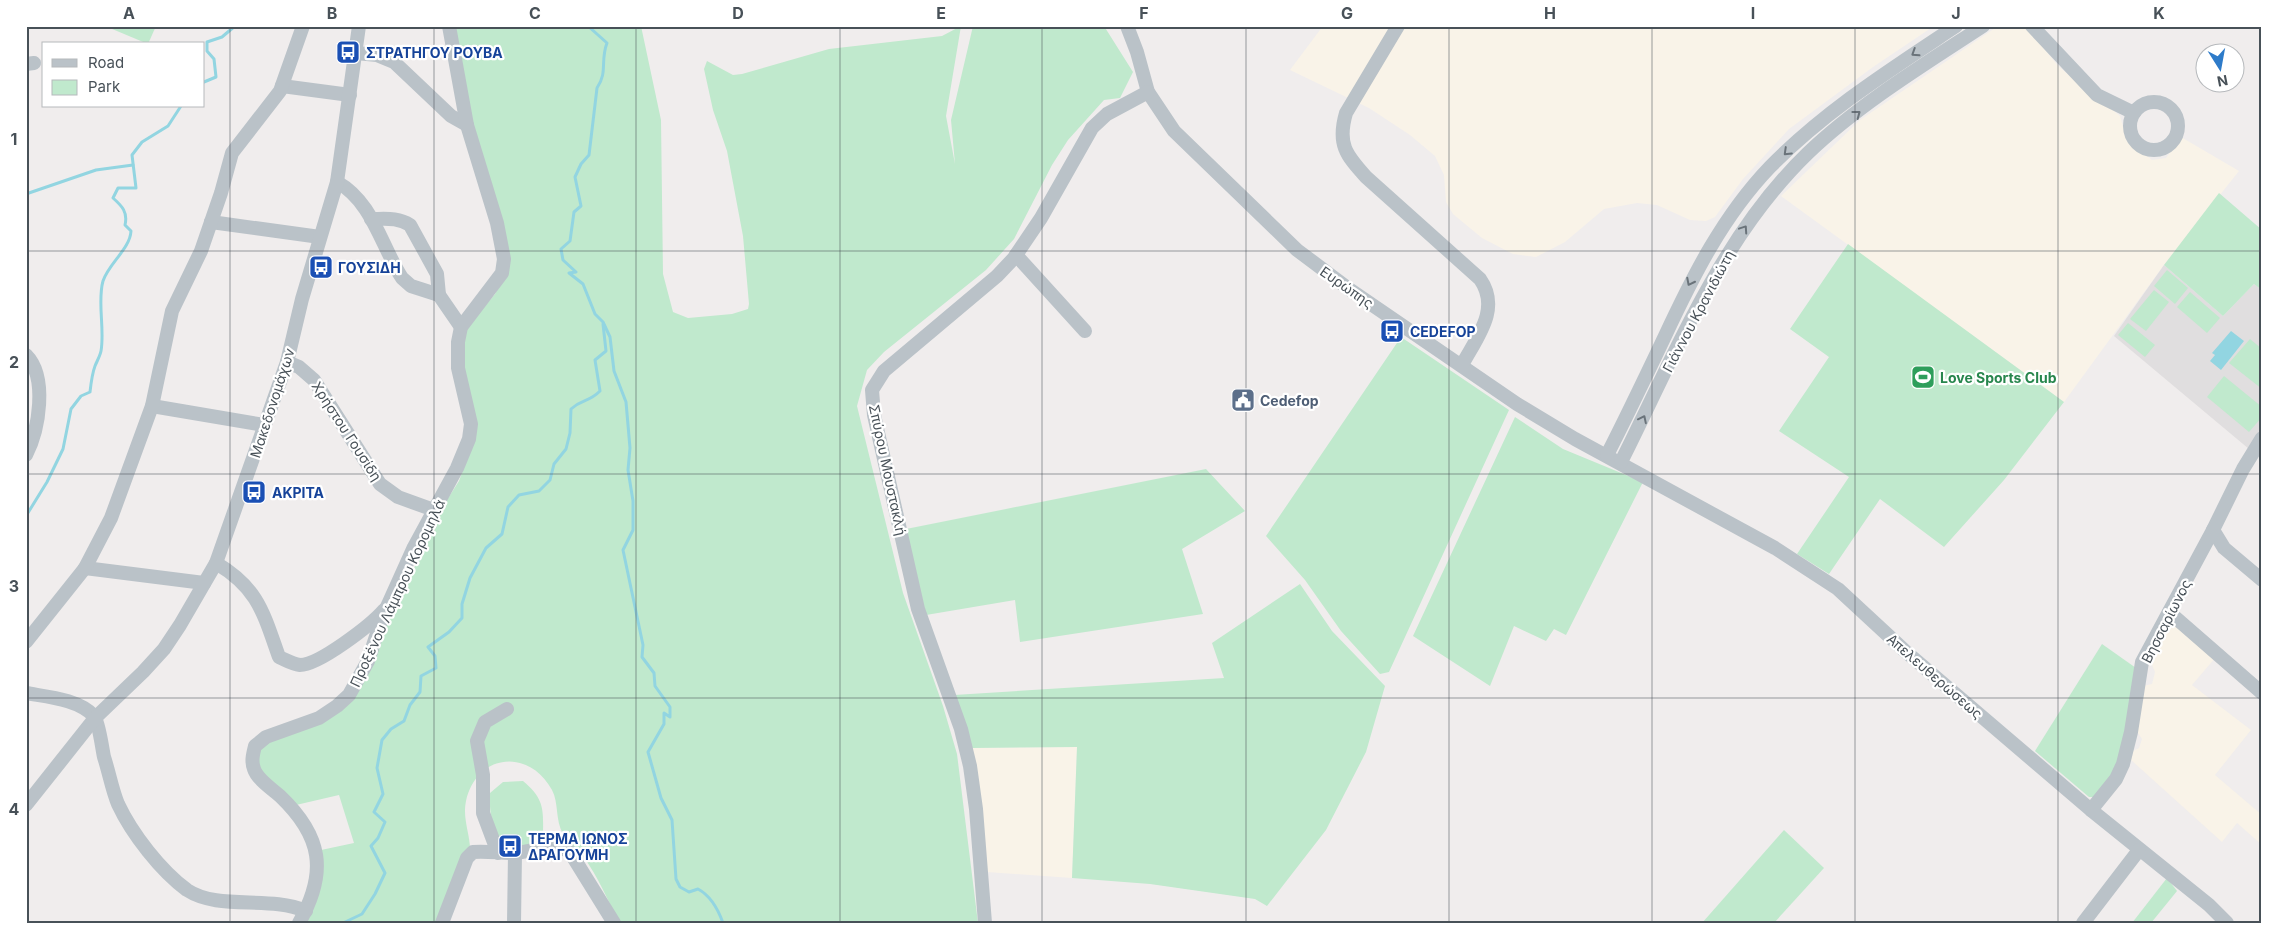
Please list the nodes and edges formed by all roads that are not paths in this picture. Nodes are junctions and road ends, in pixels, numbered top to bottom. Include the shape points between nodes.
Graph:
1 (303, 26) edge
2 (359, 26) edge
3 (449, 26) edge
4 (1127, 26) edge
5 (1398, 26) edge
6 (1956, 26) edge
7 (1983, 26) edge
8 (2032, 26) edge
9 (2045, 26) edge
10 (356, 53) junction
11 (2060, 57) junction
12 (282, 86) junction
13 (1148, 92) junction
14 (350, 95) junction
15 (2134, 113) dead end
16 (467, 125) junction
17 (337, 182) junction
18 (371, 219) junction
19 (211, 222) junction
20 (320, 237) junction
21 (1016, 255) junction
22 (439, 295) junction
23 (461, 327) junction
24 (1084, 331) dead end
25 (26, 355) edge
26 (288, 362) junction
27 (1462, 365) junction
28 (152, 406) junction
29 (264, 425) junction
30 (2262, 438) edge
31 (26, 455) edge
32 (1608, 456) junction
33 (1621, 462) junction
34 (434, 510) junction
35 (2214, 530) junction
36 (216, 563) junction
37 (85, 568) junction
38 (2262, 580) edge
39 (204, 583) junction
40 (392, 599) junction
41 (2169, 612) junction
42 (26, 642) edge
43 (26, 693) edge
44 (2262, 693) edge
45 (506, 709) dead end
46 (95, 718) junction
47 (26, 805) edge
48 (2091, 810) junction
49 (2139, 850) junction
50 (498, 853) junction
51 (516, 853) junction
52 (303, 917) edge
53 (442, 923) edge
54 (514, 923) edge
55 (614, 923) edge
56 (985, 923) edge
57 (2083, 923) edge
58 (2226, 923) edge

1 - 12 street
2 - 10 street, Μακεδονομάχων
3 - 16 street
4 - 13 street, Ευρώπης
5 - 27 street via 1346,113 1342,126 1343,147 1366,177 1480,279 1486,288 1488,314
6 -> 32 street, Γιάννου Κρανιδιώτη via 1854,94 1807,132 1764,175 1715,239 1691,279
33 -> 7 street, Γιάννου Κρανιδιώτη via 1726,254 1749,221 1809,152 1840,126
8 - 11 street
9 - 11 street
10 - 14 street, Μακεδονομάχων
10 - 16 street via 377,55 394,62 451,116
11 - 15 street via 2101,98
12 - 14 street
12 - 19 street via 232,153
13 - 21 street, Σπύρου Μουστακλή via 1107,114 1092,128
13 - 27 street, Ευρώπης via 1174,131 1297,250 1349,290
14 - 17 street, Μακεδονομάχων
16 - 23 street via 497,223 504,259 502,273
17 - 18 street via 354,194
17 - 20 street, Μακεδονομάχων
18 - 22 street via 402,278 411,286
18 - 22 street via 394,218 410,224 437,274
19 - 20 street
19 - 28 street via 172,311
20 - 26 street, Μακεδονομάχων
21 - 24 street
21 - 56 street, Σπύρου Μουστακλή via 997,276 884,371 872,390 874,415 918,609 962,729 970,766
22 - 23 street
23 - 34 street, Προξένου Λάμπρου Κορομηλά via 458,368 471,424 469,439
25 - 31 street via 40,388 38,416
26 - 29 street, Μακεδονομάχων
26 - 34 street, Χρήστου Γουσίδη via 314,380 380,484 398,497
27 - 32 street, Ευρώπης via 1517,404
28 - 29 street
28 - 37 street via 111,518
29 - 36 street, Μακεδονομάχων
30 - 35 street, Βησσαρίωνος via 2243,469
32 - 33 street, Απελευθερώσεως
33 - 48 street, Απελευθερώσεως via 1775,548 1838,589 1905,651
34 - 40 street, Προξένου Λάμπρου Κορομηλά
35 - 38 street via 2224,548
35 - 41 street, Βησσαρίωνος
36 - 39 street, Μακεδονομάχων
36 - 40 street via 238,576 250,588 279,656 290,663 302,665 325,655 376,619
37 - 39 street
37 - 42 street
39 - 46 street, Μακεδονομάχων via 164,649
40 - 52 street, Προξένου Λάμπρου Κορομηλά via 368,661 349,694 319,718 266,737 254,746 252,762 255,772 294,810 315,844 317,882
41 - 44 street
41 - 48 street, Βησσαρίωνος via 2142,662 2131,732 2122,764 2116,779
43 - 46 street via 83,708
45 - 50 street via 485,722 477,741 483,813
46 - 47 street, Μακεδονομάχων
46 - 52 street via 117,802 141,843 172,876 188,890 203,897 292,905
48 - 49 street, Απελευθερώσεως
49 - 57 street
49 - 58 street, Απελευθερώσεως via 2209,905
50 - 51 street
50 - 53 street via 473,852 467,858
51 - 54 street
51 - 55 street via 549,846 562,847 570,852

